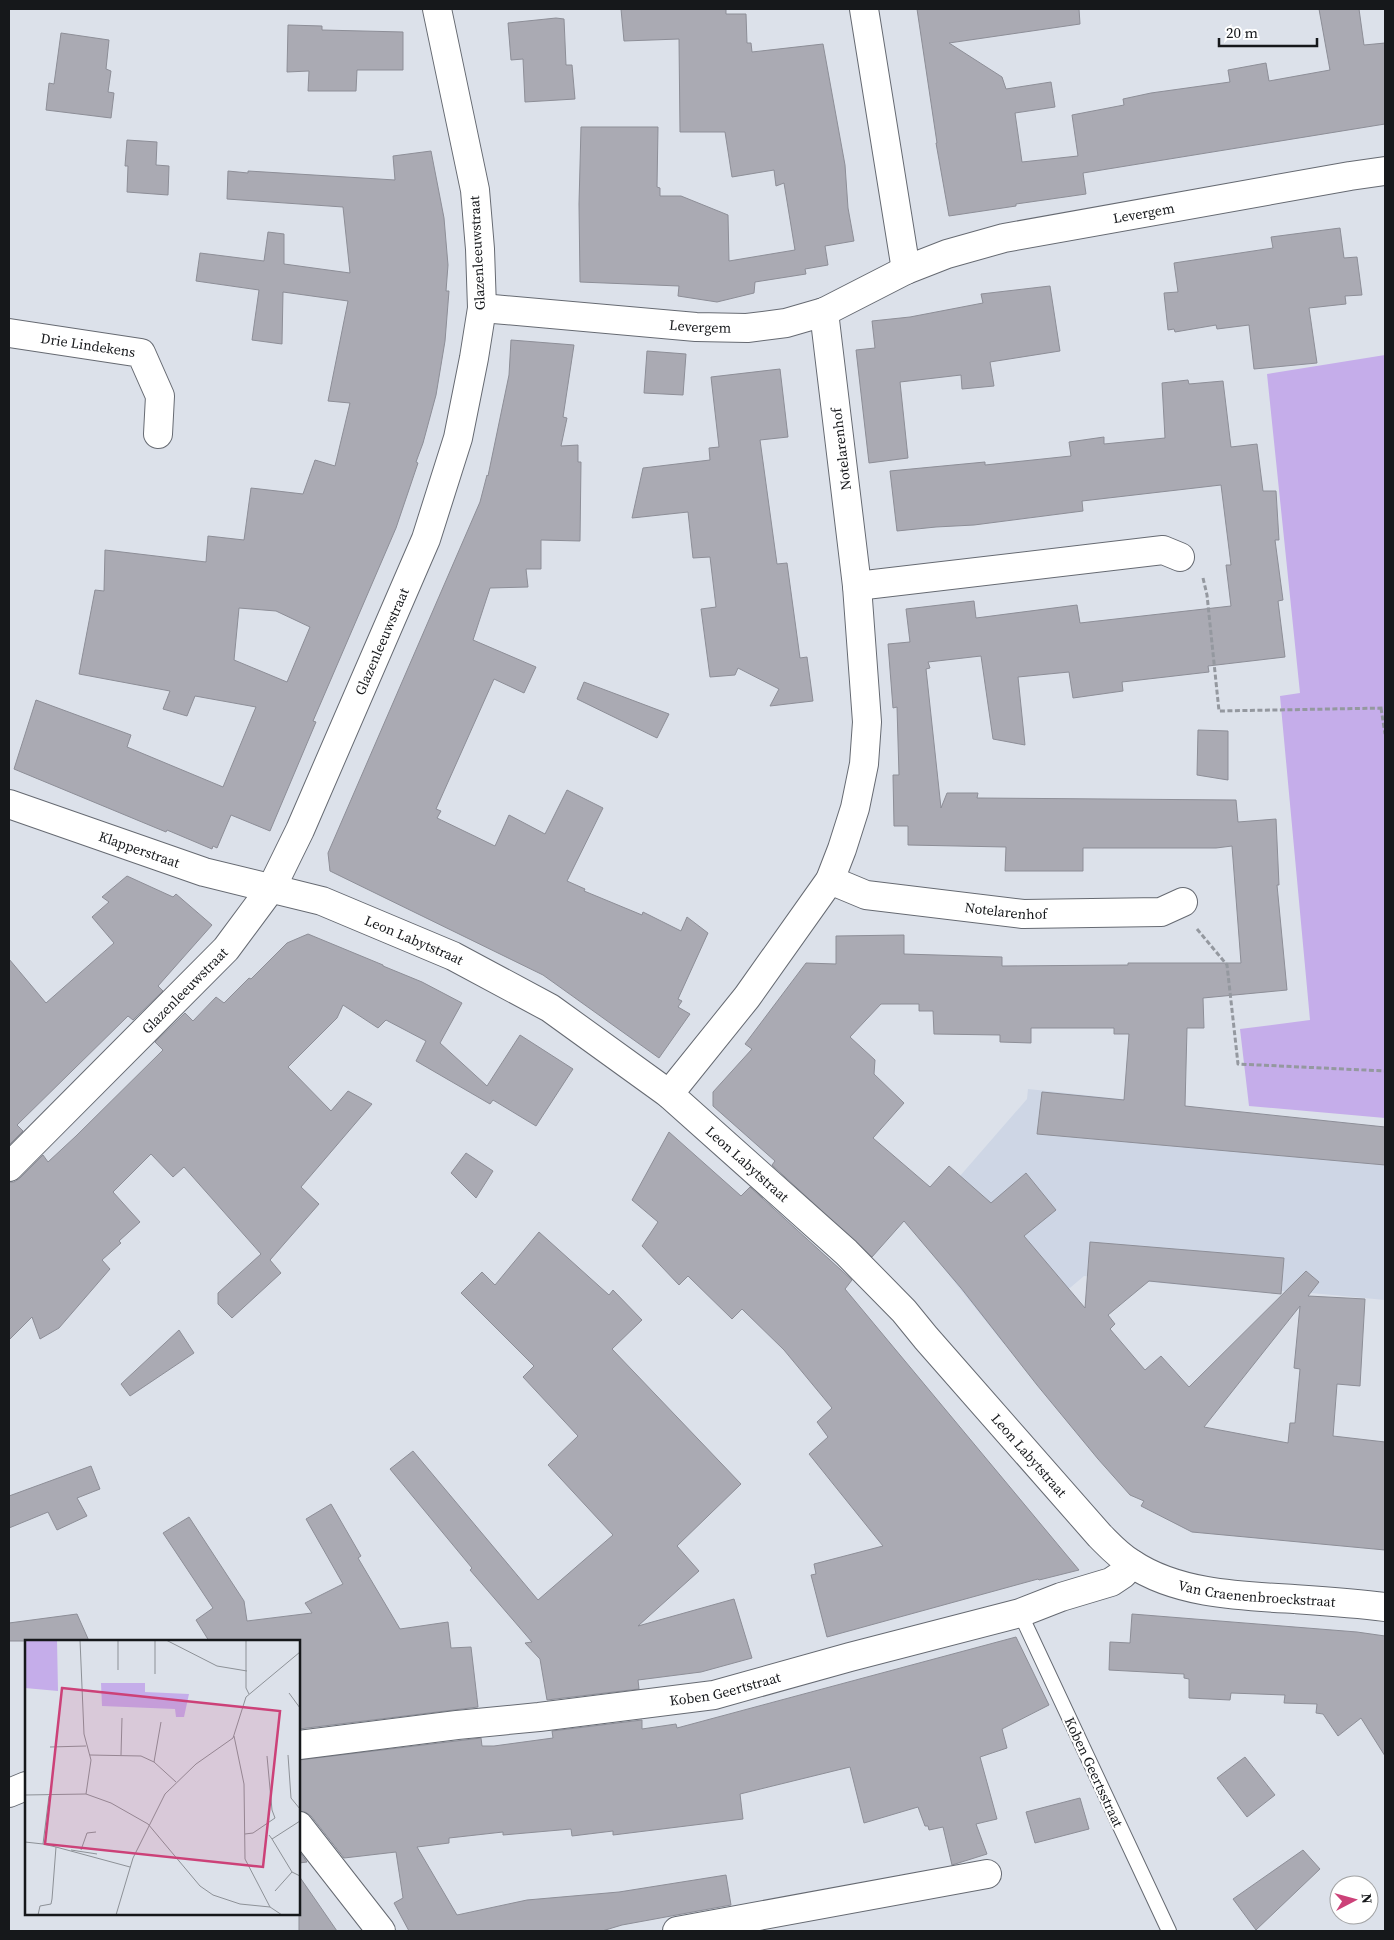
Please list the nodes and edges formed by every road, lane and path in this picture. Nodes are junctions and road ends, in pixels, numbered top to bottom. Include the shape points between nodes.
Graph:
1 (437, 9) edge
2 (864, 9) edge
3 (1385, 171) edge
4 (906, 270) junction
5 (482, 308) junction
6 (824, 312) junction
7 (9, 333) edge
8 (158, 434) dead end
9 (1180, 557) joint
10 (857, 586) junction
11 (1383, 708) edge
12 (1385, 734) edge
13 (9, 804) edge
14 (830, 880) junction
15 (272, 887) junction
16 (1180, 903) joint
17 (1385, 1071) edge
18 (669, 1094) junction
19 (9, 1167) edge
20 (1132, 1564) junction
21 (1385, 1607) edge
22 (1020, 1613) junction
23 (300, 1746) edge
24 (25, 1786) edge
25 (9, 1793) edge
26 (300, 1827) edge
27 (987, 1874) dead end
28 (380, 1931) edge
29 (677, 1931) edge
30 (1169, 1931) edge

1 - 5 street, Glazenleeuwstraat via 475,190
2 - 4 street
3 - 4 street, Levergem via 1004,238 946,254
4 - 6 street, Levergem
5 - 6 street, Levergem via 696,327 747,328 786,323
5 - 15 street, Glazenleeuwstraat via 458,438 426,539 300,830
6 - 10 street, Notelarenhof
7 - 8 street, Drie Lindekens via 141,353 160,396
9 - 10 street via 1163,550
9 - 11 path via 1201,570 1207,596 1219,711
10 - 14 street, Notelarenhof via 866,722 864,764 855,808
11 - 12 path
13 - 15 street, Klapperstraat via 204,872
14 - 16 street, Notelarenhof via 866,895 1023,914 1161,912
14 - 18 street, Notelarenhof via 746,997
15 - 18 street, Leon Labytstraat via 322,901 453,956 550,1008
15 - 19 street, Glazenleeuwstraat via 226,949
16 - 17 path via 1227,965 1238,1064
18 - 20 street, Leon Labytstraat via 846,1252 904,1311 1100,1536
20 - 21 street, Van Craenenbroeckstraat via 1194,1589 1225,1595
20 - 22 street, Koben Geertstraat via 1111,1582
22 - 23 street, Koben Geertstraat via 714,1695
22 - 30 lane, Koben Geertsstraat
24 - 25 street
26 - 28 street
27 - 29 street

